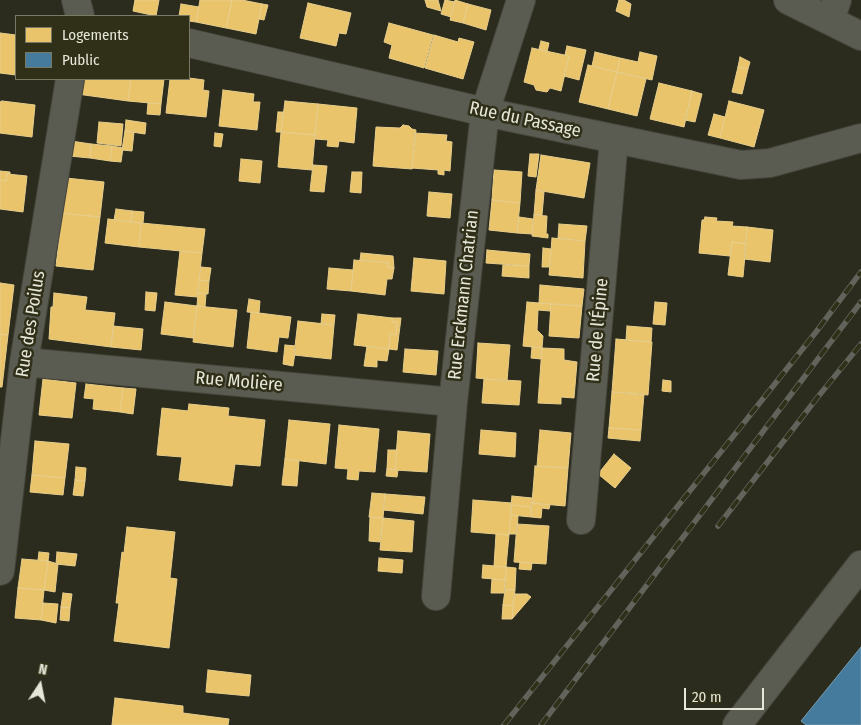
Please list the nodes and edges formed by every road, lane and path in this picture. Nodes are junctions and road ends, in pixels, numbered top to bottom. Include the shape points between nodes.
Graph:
1 (76, 0) edge
2 (521, 0) edge
3 (788, 0) edge
4 (833, 10) edge
5 (80, 15) edge
6 (861, 36) edge
7 (190, 43) edge
8 (70, 80) edge
9 (485, 112) junction
10 (861, 138) edge
11 (614, 139) junction
12 (24, 362) junction
13 (453, 402) junction
14 (581, 520) dead end
15 (861, 565) edge
16 (0, 571) edge
17 (436, 596) dead end
18 (737, 725) edge

1 - 5 street
2 - 9 street, Rue Erckmann Chatrian
3 - 4 street
4 - 6 street
7 - 9 street, Rue du Passage
8 - 12 street, Rue des Poilus
9 - 11 street, Rue du Passage
9 - 13 street, Rue Erckmann Chatrian
10 - 11 street, Rue du Passage via 770,163 740,165
11 - 14 street, Rue de l'Épine
12 - 13 street, Rue Molière
12 - 16 street, Rue des Poilus
13 - 17 street, Rue Erckmann Chatrian
15 - 18 street

